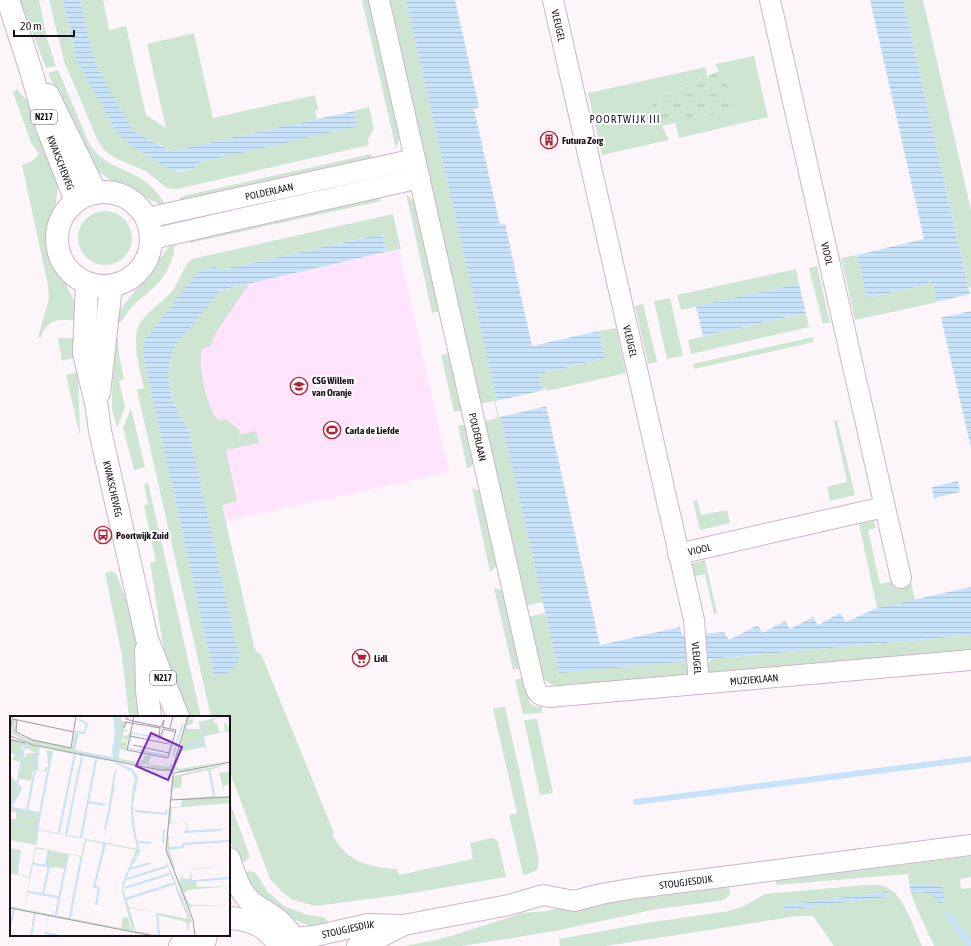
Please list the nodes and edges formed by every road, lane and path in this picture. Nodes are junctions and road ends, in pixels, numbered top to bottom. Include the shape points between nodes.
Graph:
1 (8, 0) edge
2 (380, 0) edge
3 (553, 0) edge
4 (770, 0) edge
5 (415, 159) junction
6 (420, 178) junction
7 (86, 197) junction
8 (149, 228) junction
9 (87, 284) junction
10 (111, 286) junction
11 (97, 408) junction
12 (884, 507) junction
13 (678, 554) junction
14 (901, 578) dead end
15 (147, 639) junction
16 (971, 660) edge
17 (699, 684) junction
18 (539, 694) joint
19 (150, 716) edge
20 (178, 716) edge
21 (971, 845) edge
22 (230, 861) edge
23 (230, 918) edge
24 (404, 925) junction
25 (187, 936) edge
26 (206, 936) edge
27 (286, 942) edge
28 (180, 946) edge
29 (201, 946) edge
30 (357, 946) edge

1 - 7 main road, KWAKSCHEWEG / N217 via 18,32
2 - 5 street, POLDERLAAN
3 - 13 street, VLEUGEL
4 - 12 street, VIOOL
5 - 6 street, POLDERLAAN
5 - 8 street, POLDERLAAN
6 - 8 street, POLDERLAAN
6 - 18 street, POLDERLAAN via 531,671
7 - 8 main road via 113,193 129,199 142,211
7 - 9 main road via 64,213 60,221 57,245 67,269
8 - 10 main road via 149,255 140,270 127,281
9 - 10 main road
9 - 11 main road, KWAKSCHEWEG / N217 via 84,353
10 - 11 main road, KWAKSCHEWEG / N217
11 - 15 main road, KWAKSCHEWEG / N217
12 - 13 street, VIOOL
12 - 14 street, VIOOL
13 - 17 street, VLEUGEL via 694,620
15 - 19 main road, KWAKSCHEWEG / N217
15 - 20 main road, KWAKSCHEWEG / N217
16 - 17 street, MUZIEKLAAN
17 - 18 street, MUZIEKLAAN via 549,697
21 - 24 street, STOUGJESDIJK via 636,888 574,901 543,896
22 - 27 main road via 242,891 260,909 279,921
23 - 27 main road via 258,925
24 - 27 street, STOUGJESDIJK via 368,924
24 - 30 street, STOUGJESDIJK
25 - 28 main road
26 - 29 main road

